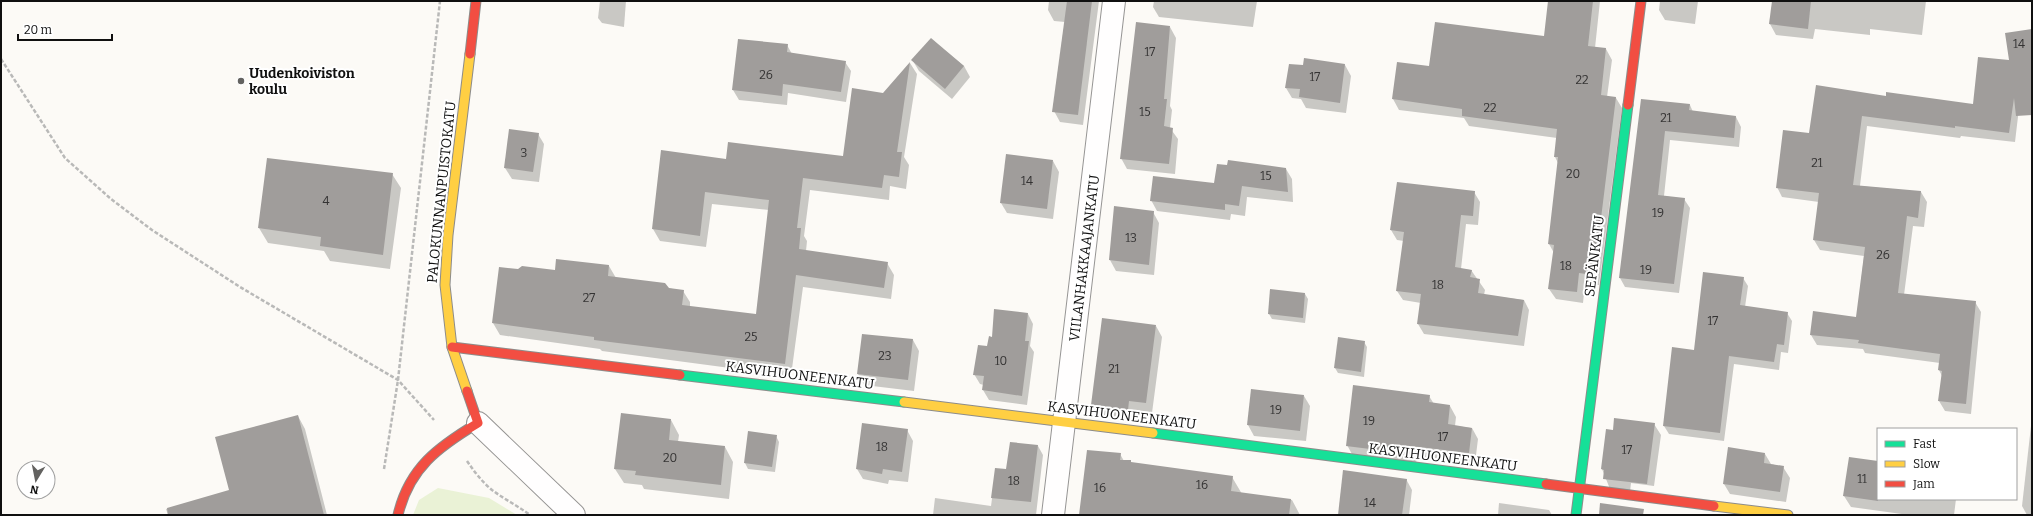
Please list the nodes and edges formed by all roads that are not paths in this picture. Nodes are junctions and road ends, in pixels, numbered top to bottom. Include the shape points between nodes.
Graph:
1 (476, 1) edge
2 (1114, 1) edge
3 (1640, 1) edge
4 (452, 346) junction
5 (1065, 422) junction
6 (478, 423) junction
7 (1579, 488) junction
8 (398, 515) edge
9 (574, 515) edge
10 (1053, 515) edge
11 (1576, 515) edge
12 (1788, 515) edge

1 - 4 street, PALOKUNNANPUISTOKATU via 445,285
2 - 5 street, VIILANHAKKAAJANKATU
3 - 7 street, SEPÄNKATU
4 - 5 street, KASVIHUONEENKATU
4 - 6 street, PALOKUNNANPUISTOKATU
5 - 7 street, KASVIHUONEENKATU
5 - 10 street, VIILANHAKKAAJANKATU
6 - 8 street via 451,438 419,467 404,489
6 - 9 street
7 - 11 street, SEPÄNKATU
7 - 12 street, KASVIHUONEENKATU

